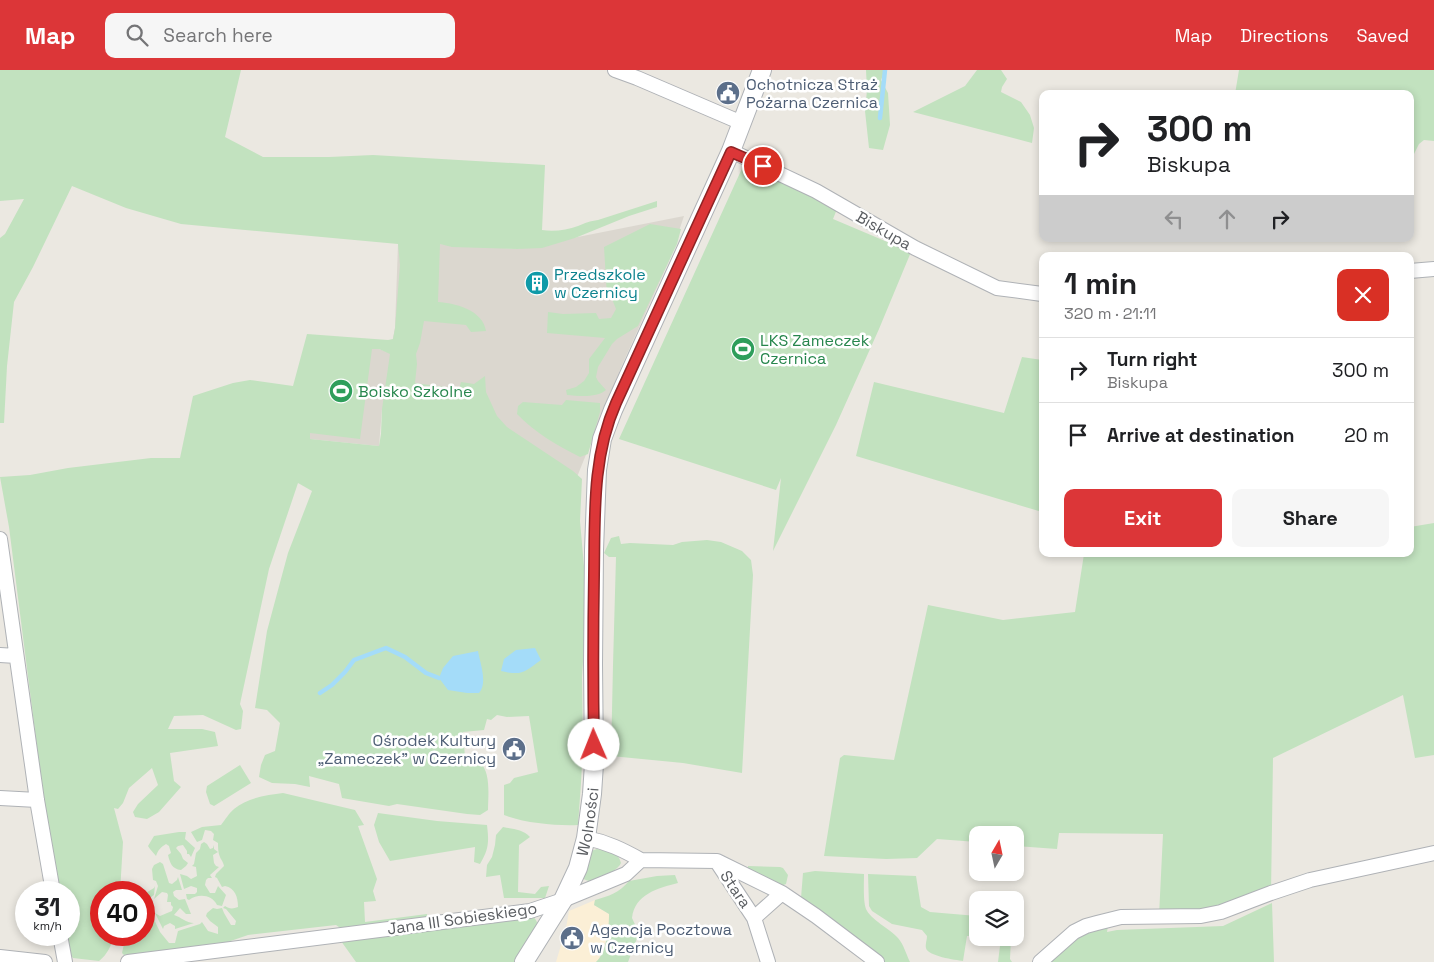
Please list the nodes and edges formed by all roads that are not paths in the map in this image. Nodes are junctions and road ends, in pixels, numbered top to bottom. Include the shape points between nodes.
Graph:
1 (615, 70) edge
2 (762, 70) edge
3 (742, 123) junction
4 (731, 152) junction
5 (1434, 268) edge
6 (1414, 270) edge
7 (1039, 294) edge
8 (0, 539) edge
9 (0, 655) edge
10 (16, 656) junction
11 (0, 798) edge
12 (37, 800) junction
13 (586, 838) junction
14 (1434, 853) edge
15 (641, 860) junction
16 (717, 861) junction
17 (51, 881) edge
18 (782, 893) junction
19 (563, 900) junction
20 (754, 918) junction
21 (62, 946) edge
22 (0, 957) edge
23 (45, 962) edge
24 (65, 962) edge
25 (128, 962) edge
26 (524, 962) edge
27 (768, 962) edge
28 (877, 962) edge
29 (1040, 962) edge

1 - 3 street
2 - 3 street, Wolności
3 - 4 street, Wolności
4 - 7 street, Biskupa via 816,191 915,248 997,288
4 - 13 street, Wolności via 602,439 597,470 594,540 594,764
5 - 6 street
8 - 10 street
9 - 10 street
10 - 12 street
11 - 12 street
12 - 17 street
13 - 15 street via 622,849
13 - 19 street, Wolności via 578,868
14 - 29 street via 1310,880 1221,912 1201,916 1121,917 1097,922 1074,932
15 - 16 street
15 - 19 street, Jana III Sobieskiego via 626,874
16 - 18 street
16 - 20 street, Stara
18 - 20 street, Stara
18 - 28 street
19 - 25 street, Jana III Sobieskiego via 530,911
19 - 26 street, Wolności
20 - 27 street, Stara
21 - 24 street
22 - 23 street

